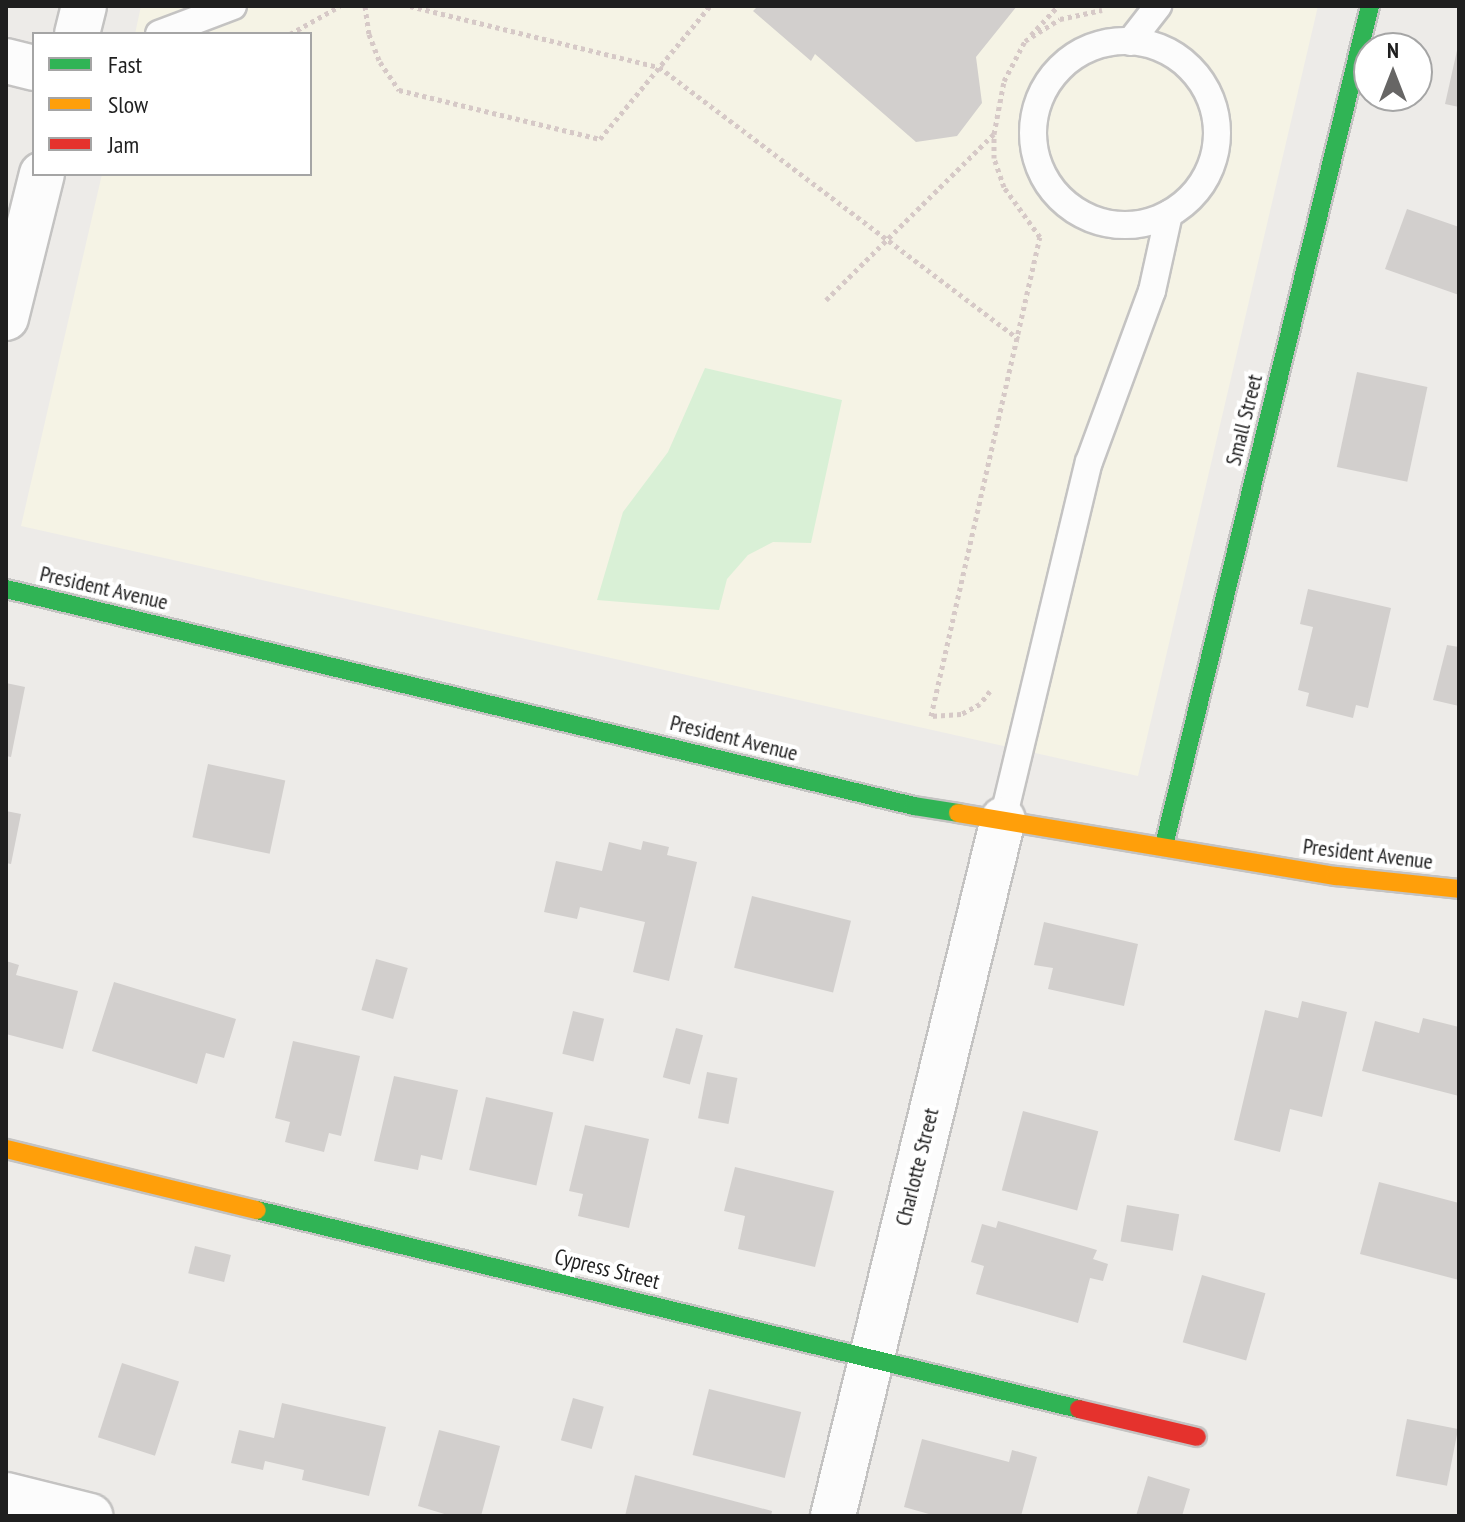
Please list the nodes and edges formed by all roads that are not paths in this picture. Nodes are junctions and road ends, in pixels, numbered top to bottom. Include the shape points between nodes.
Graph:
1 (84, 6) edge
2 (233, 6) edge
3 (1158, 6) edge
4 (1370, 6) edge
5 (78, 32) edge
6 (164, 32) edge
7 (1130, 42) junction
8 (6, 61) edge
9 (32, 68) edge
10 (42, 176) edge
11 (1169, 214) junction
12 (6, 318) edge
13 (6, 589) edge
14 (1003, 819) junction
15 (1164, 845) junction
16 (1427, 885) junction
17 (1459, 889) edge
18 (1459, 896) edge
19 (6, 1149) edge
20 (871, 1358) junction
21 (1197, 1437) dead end
22 (6, 1495) edge
23 (90, 1516) edge
24 (833, 1516) edge

1 - 5 street
2 - 6 lane
3 - 7 lane
4 - 15 street, Small Street
7 - 11 lane via 1158,47 1192,69 1215,115 1212,166 1189,200
7 - 11 lane via 1078,54 1048,83 1033,122 1037,162 1058,197 1093,220 1134,226
8 - 9 street
10 - 12 street
11 - 14 lane via 1152,291 1089,462
13 - 14 street, President Avenue via 914,806
14 - 15 street, President Avenue
14 - 20 street, Charlotte Street
15 - 16 street, President Avenue via 1336,876
16 - 17 street, President Avenue
16 - 18 street
19 - 20 street, Cypress Street
20 - 21 street, Cypress Street
20 - 24 street, Charlotte Street
22 - 23 street

